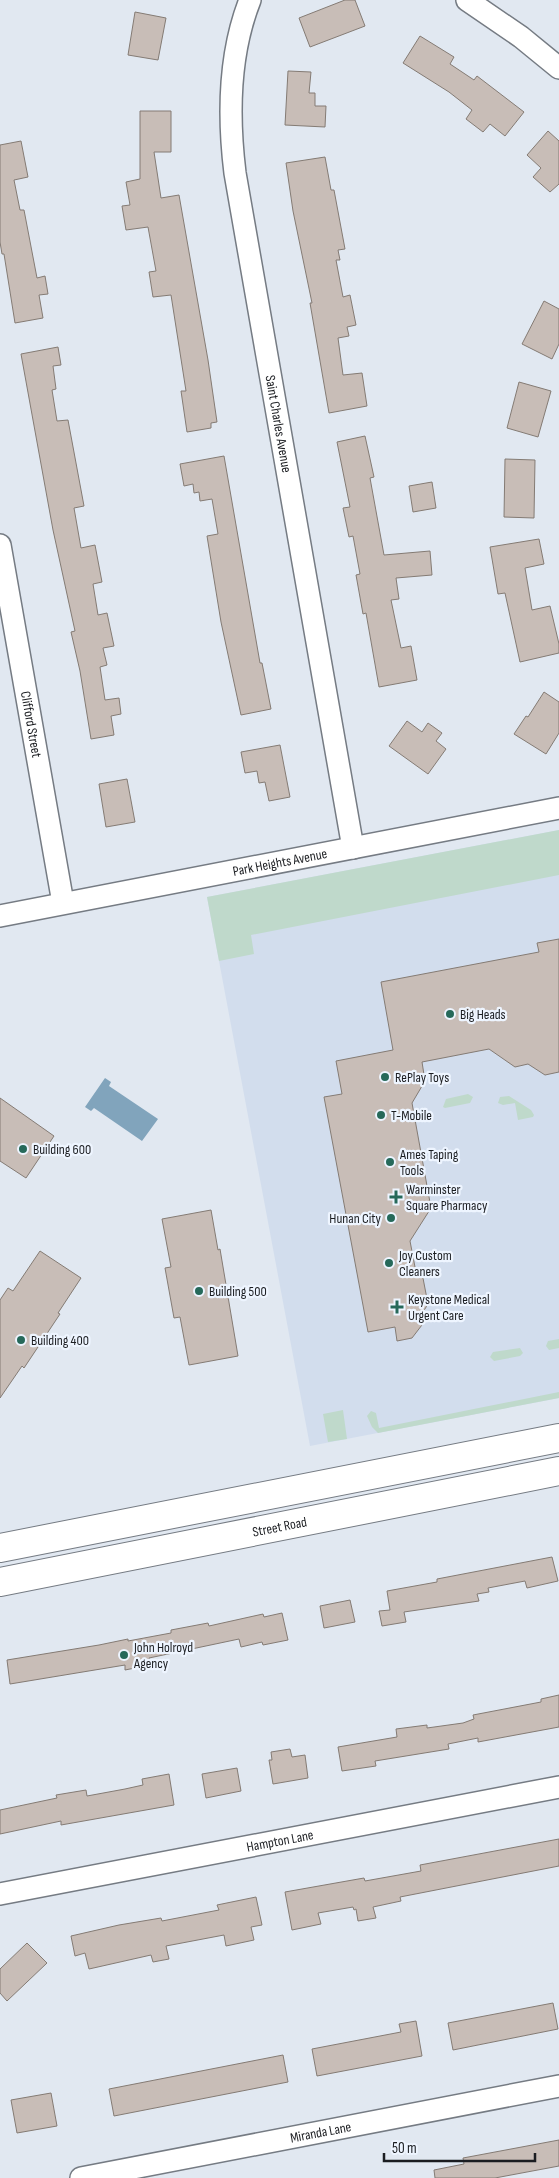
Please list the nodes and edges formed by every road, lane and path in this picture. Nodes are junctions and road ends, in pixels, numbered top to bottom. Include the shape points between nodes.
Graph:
1 (250, 0) edge
2 (466, 0) edge
3 (559, 68) edge
4 (0, 545) edge
5 (559, 808) edge
6 (353, 848) junction
7 (63, 903) junction
8 (0, 916) edge
9 (559, 1438) edge
10 (559, 1471) edge
11 (0, 1548) edge
12 (0, 1582) edge
13 (559, 1786) edge
14 (0, 1894) edge
15 (559, 2086) edge
16 (81, 2178) edge

1 - 6 street, Saint Charles Avenue via 234,67 233,155
2 - 3 street
4 - 7 street, Clifford Street
5 - 6 street, Park Heights Avenue
6 - 7 street, Park Heights Avenue
7 - 8 street, Park Heights Avenue
9 - 11 main road
10 - 12 main road, Street Road
13 - 14 street, Hampton Lane
15 - 16 street, Miranda Lane

